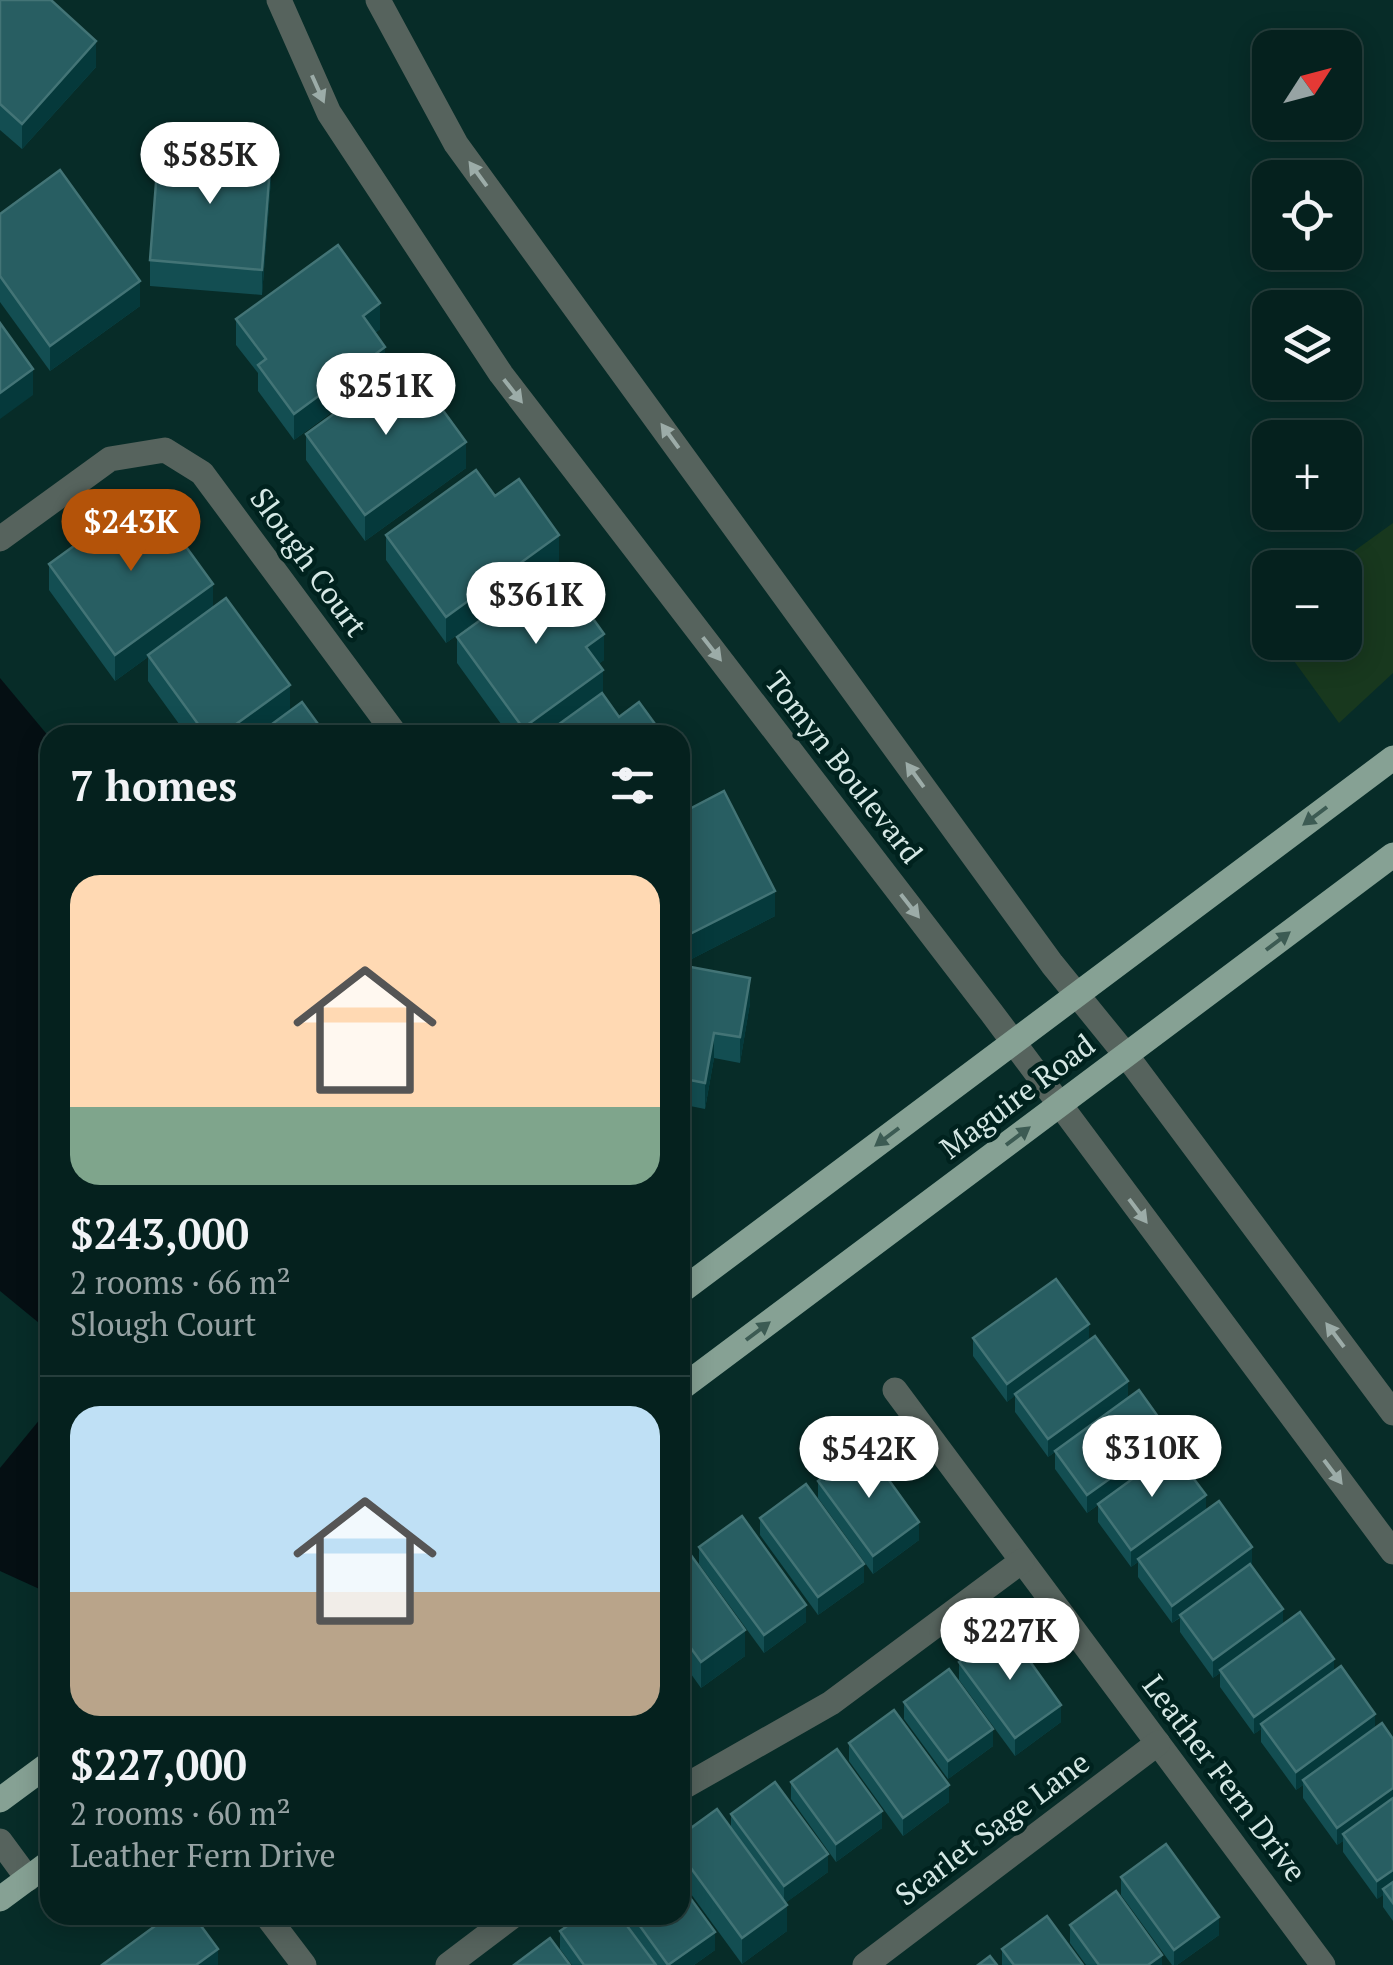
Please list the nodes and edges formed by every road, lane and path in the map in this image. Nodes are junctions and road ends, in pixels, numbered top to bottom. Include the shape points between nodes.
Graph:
1 (279, 0) edge
2 (378, 0) edge
3 (0, 539) edge
4 (389, 725) edge
5 (1393, 758) edge
6 (1393, 855) edge
7 (1076, 995) junction
8 (1013, 1042) junction
9 (1126, 1055) junction
10 (1058, 1105) junction
11 (690, 1284) edge
12 (690, 1381) edge
13 (895, 1390) dead end
14 (1393, 1413) edge
15 (1393, 1552) edge
16 (1022, 1560) junction
17 (1158, 1744) junction
18 (40, 1770) edge
19 (690, 1783) edge
20 (0, 1800) edge
21 (0, 1841) edge
22 (40, 1870) edge
23 (28, 1879) junction
24 (0, 1900) edge
25 (274, 1925) edge
26 (501, 1925) edge
27 (1314, 1962) edge
28 (304, 1965) edge
29 (448, 1965) edge
30 (865, 1965) edge

1 -> 8 street, Tomyn Boulevard via 328,113 500,374
7 -> 2 street, Tomyn Boulevard via 456,144
3 - 4 street, Slough Court via 110,459 166,450 202,473
5 -> 7 main road, Maguire Road
9 -> 6 main road, Maguire Road
7 - 8 main road, Maguire Road
7 - 9 street, Tomyn Boulevard
8 - 10 street, Tomyn Boulevard
8 -> 11 main road, Maguire Road
9 - 10 main road, Maguire Road
14 -> 9 street, Tomyn Boulevard
12 -> 10 main road, Maguire Road
10 -> 15 street, Tomyn Boulevard
13 - 16 street, Leather Fern Drive
16 - 17 street, Leather Fern Drive
16 - 19 street via 831,1703
17 - 27 street, Leather Fern Drive
17 - 30 street, Scarlet Sage Lane
18 - 20 main road
21 - 23 street
22 - 23 main road
23 - 24 main road
25 - 28 street
26 - 29 street

